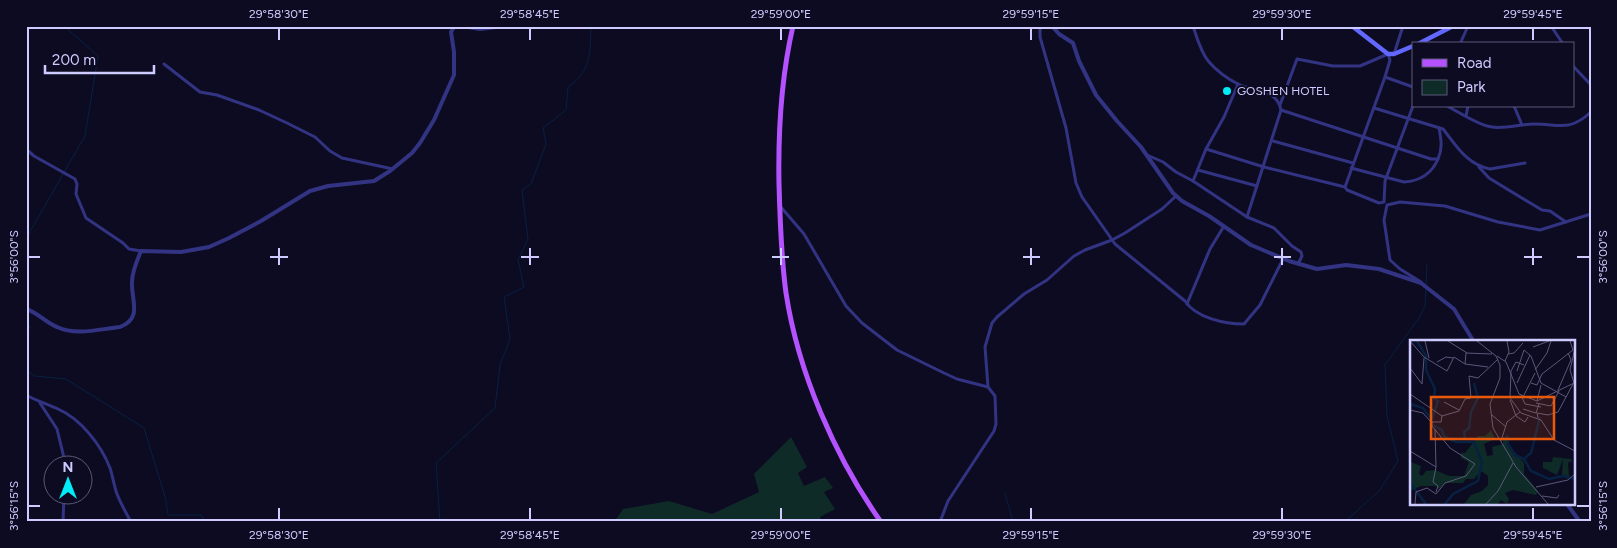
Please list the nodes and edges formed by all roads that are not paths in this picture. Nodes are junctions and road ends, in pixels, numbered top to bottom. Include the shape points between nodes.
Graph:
1 (458, 26) edge
2 (462, 26) edge
3 (504, 26) edge
4 (793, 26) edge
5 (1040, 26) edge
6 (1052, 26) edge
7 (1192, 26) edge
8 (1352, 26) edge
9 (1403, 26) edge
10 (1442, 26) edge
11 (1468, 26) edge
12 (1551, 26) edge
13 (1451, 27) edge
14 (1422, 42) edge
15 (1461, 42) edge
16 (1562, 42) edge
17 (1412, 46) edge
18 (1391, 54) junction
19 (164, 64) dead end
20 (1574, 67) edge
21 (1385, 77) junction
22 (1238, 84) junction
23 (1591, 85) edge
24 (1412, 87) edge
25 (1280, 104) junction
26 (1374, 108) junction
27 (1412, 108) edge
28 (1451, 108) edge
29 (1468, 108) edge
30 (1515, 108) edge
31 (1281, 110) junction
32 (1591, 112) edge
33 (1466, 116) junction
34 (1409, 118) junction
35 (1522, 125) junction
36 (1439, 128) junction
37 (1362, 137) junction
38 (1273, 141) junction
39 (1398, 148) junction
40 (1206, 149) junction
41 (26, 150) edge
42 (1146, 155) junction
43 (1438, 158) junction
44 (1353, 163) junction
45 (1525, 163) dead end
46 (1477, 165) junction
47 (1264, 168) junction
48 (1351, 168) junction
49 (392, 169) junction
50 (1198, 170) junction
51 (1387, 176) junction
52 (1193, 181) junction
53 (1258, 186) junction
54 (1344, 187) junction
55 (1176, 196) junction
56 (779, 204) junction
57 (1591, 214) edge
58 (1247, 217) junction
59 (1566, 222) junction
60 (1224, 226) junction
61 (1112, 240) junction
62 (141, 251) junction
63 (1283, 259) junction
64 (1298, 264) junction
65 (1422, 283) junction
66 (1187, 304) junction
67 (26, 309) edge
68 (1473, 340) edge
69 (988, 387) junction
70 (26, 395) edge
71 (40, 403) junction
72 (64, 456) edge
73 (64, 506) edge
74 (1568, 506) edge
75 (63, 522) edge
76 (131, 522) edge
77 (881, 522) edge
78 (940, 522) edge
79 (1580, 522) edge

1 - 49 street via 451,32 454,75 434,120 412,153
2 - 3 street via 480,29
4 - 56 main road via 781,95
5 - 61 street via 1040,37 1066,128 1076,183
6 - 42 street via 1073,43 1096,95
7 - 22 street via 1209,62
8 - 18 main road via 1385,53
9 - 18 street
10 - 13 street
11 - 15 street
12 - 16 street
13 - 14 main road
17 - 18 main road
18 - 21 street
18 - 25 street via 1360,66 1333,66 1297,59
19 - 49 street via 200,92 217,95 287,123 315,137 342,158
20 - 23 street
21 - 24 street
21 - 26 street
22 - 25 street via 1273,96
22 - 40 street
25 - 31 street
26 - 34 street
26 - 37 street
27 - 34 street
28 - 33 street
29 - 33 street
30 - 35 street
31 - 37 street
31 - 38 street
32 - 35 street via 1573,124
33 - 35 street via 1492,128
34 - 36 street
34 - 39 street
36 - 43 street via 1442,144
36 - 46 street
37 - 39 street
37 - 44 street
38 - 44 street
38 - 47 street
39 - 43 street
39 - 51 street
40 - 47 street
40 - 50 street
41 - 62 street via 75,178 76,194 86,218 129,249
42 - 52 street
42 - 55 street
43 - 51 street via 1429,174 1411,181
44 - 48 street
45 - 46 street via 1490,168
46 - 59 street via 1489,178
47 - 53 street
47 - 54 street
48 - 51 street
48 - 54 street
49 - 62 street via 374,181 310,191 261,221 208,247 182,252
50 - 52 street
50 - 53 street
51 - 54 street via 1384,202 1379,203
52 - 58 street
53 - 58 street
55 - 60 street
55 - 61 street via 1162,209
56 - 69 street via 804,234 846,306 862,323 897,350 957,379
56 - 77 main road via 786,295 803,364 838,451
57 - 59 street
58 - 64 street via 1274,228 1301,252
59 - 65 street via 1540,230 1498,222 1445,206 1400,202 1387,205 1384,220 1390,260
60 - 63 street via 1251,245
60 - 66 street
61 - 66 street
61 - 69 street via 1074,256 997,317 985,347
62 - 67 street via 132,283 134,312 127,324 72,331 59,328
63 - 64 street
63 - 66 street via 1260,305 1244,324 1205,316 1191,310
64 - 65 street via 1317,269 1346,264 1379,269
65 - 68 street via 1454,309
69 - 78 street via 995,396 994,431 948,501
70 - 71 street
71 - 72 street via 57,429
71 - 76 street via 59,409 93,437 102,450 117,494
73 - 75 street
74 - 79 street

